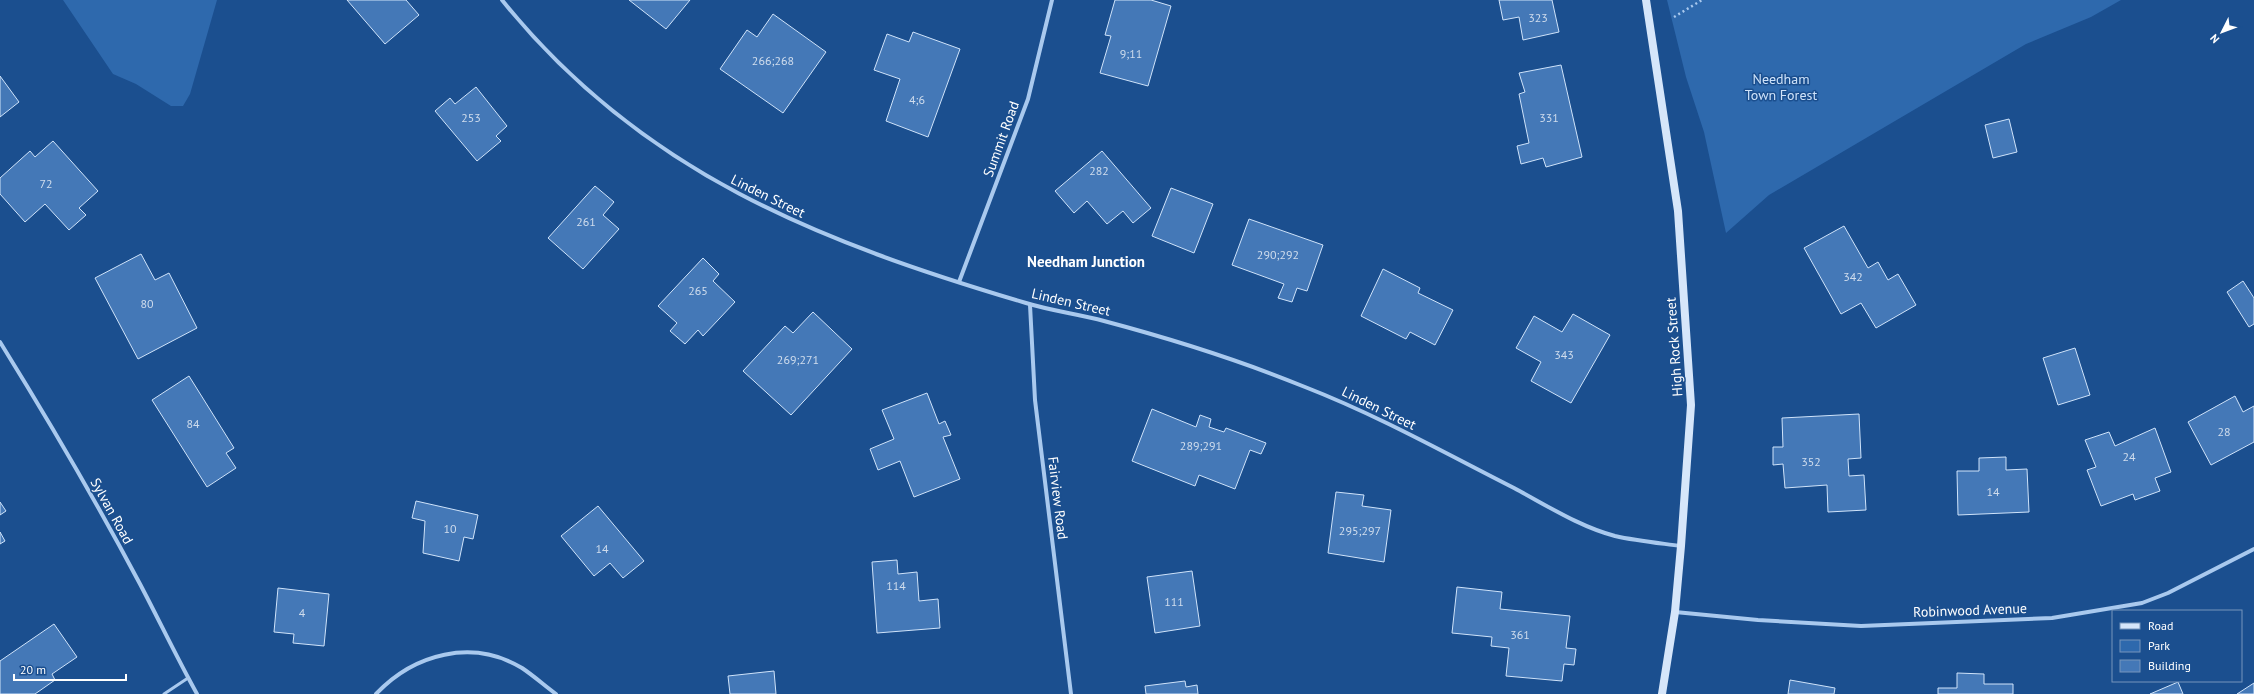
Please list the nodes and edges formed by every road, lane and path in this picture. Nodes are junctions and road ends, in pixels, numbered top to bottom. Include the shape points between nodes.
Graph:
1 (502, 0) edge
2 (1052, 0) edge
3 (1646, 0) edge
4 (1702, 0) edge
5 (1651, 30) junction
6 (959, 282) junction
7 (1030, 305) junction
8 (0, 342) edge
9 (1681, 546) junction
10 (2254, 549) edge
11 (1674, 612) junction
12 (188, 678) junction
13 (164, 694) edge
14 (198, 694) edge
15 (376, 694) edge
16 (556, 694) edge
17 (1071, 694) edge
18 (1662, 694) edge

1 - 6 street, Linden Street via 524,28 579,83 641,134 716,183 828,236
2 - 6 street, Summit Road via 1028,99
3 - 5 street, High Rock Street
4 - 5 path
5 - 9 street, High Rock Street via 1678,211 1691,405
6 - 7 street, Linden Street
7 - 9 street, Linden Street via 1098,319 1254,366 1355,408 1582,524 1614,536
7 - 17 street, Fairview Road via 1035,400
8 - 12 street, Sylvan Road via 49,420
9 - 11 street, High Rock Street
10 - 11 street, Robinwood Avenue via 2168,593 2142,603 2052,618 1861,626
11 - 18 street, High Rock Street
12 - 13 lane
12 - 14 street, Sylvan Road
15 - 16 street via 413,664 455,653 505,660 521,668

